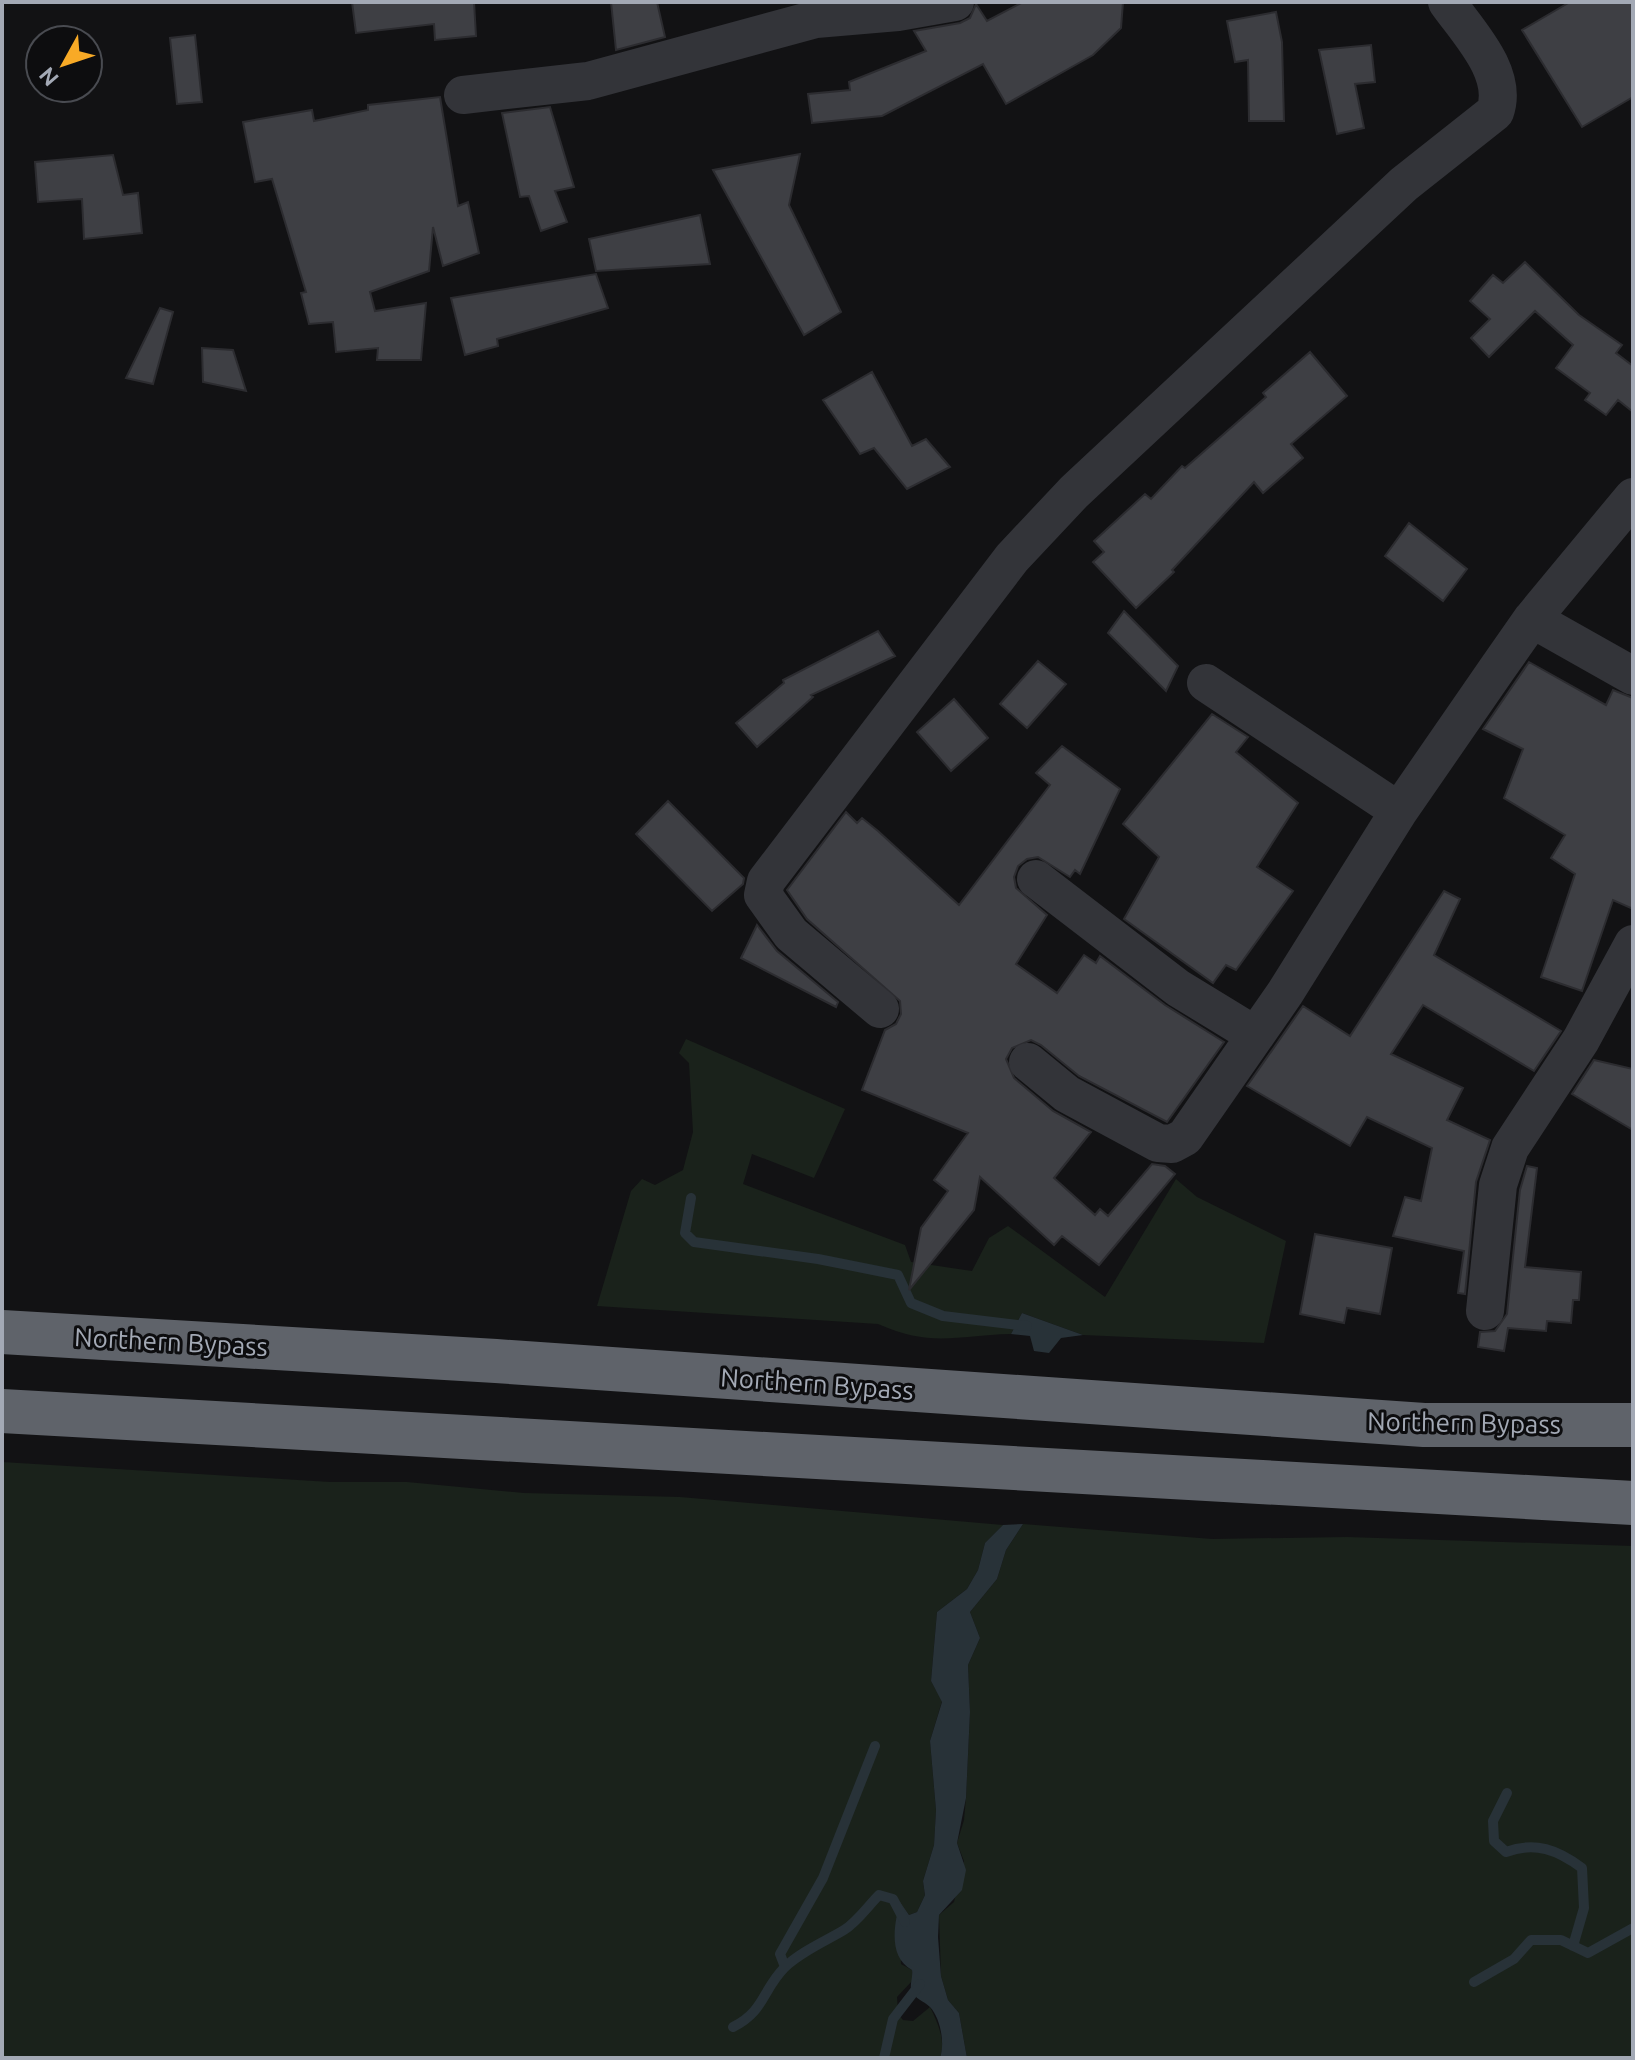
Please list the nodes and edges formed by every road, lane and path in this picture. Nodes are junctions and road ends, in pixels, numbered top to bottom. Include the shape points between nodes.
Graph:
1 (955, 2) edge
2 (1447, 2) edge
3 (463, 95) dead end
4 (1633, 497) edge
5 (1532, 619) junction
6 (1633, 676) edge
7 (1206, 683) dead end
8 (1399, 811) junction
9 (1036, 879) dead end
10 (1633, 944) edge
11 (880, 1009) dead end
12 (1255, 1035) junction
13 (1028, 1062) dead end
14 (1485, 1311) dead end
15 (2, 1332) edge
16 (2, 1411) edge
17 (1633, 1425) edge
18 (1633, 1503) edge

1 - 3 street via 816,19 588,81
2 - 11 street via 1498,82 1495,112 1404,184 1074,492 1012,558 766,881 763,895 785,927
4 - 5 street
5 - 6 street
5 - 8 street
7 - 8 street
8 - 12 street
9 - 12 street via 1178,988
10 - 14 street via 1581,1040 1510,1148 1498,1185
12 - 13 street via 1196,1125 1172,1144 1158,1143 1067,1094
15 - 17 highway, Northern Bypass via 1424,1425
16 - 18 highway

